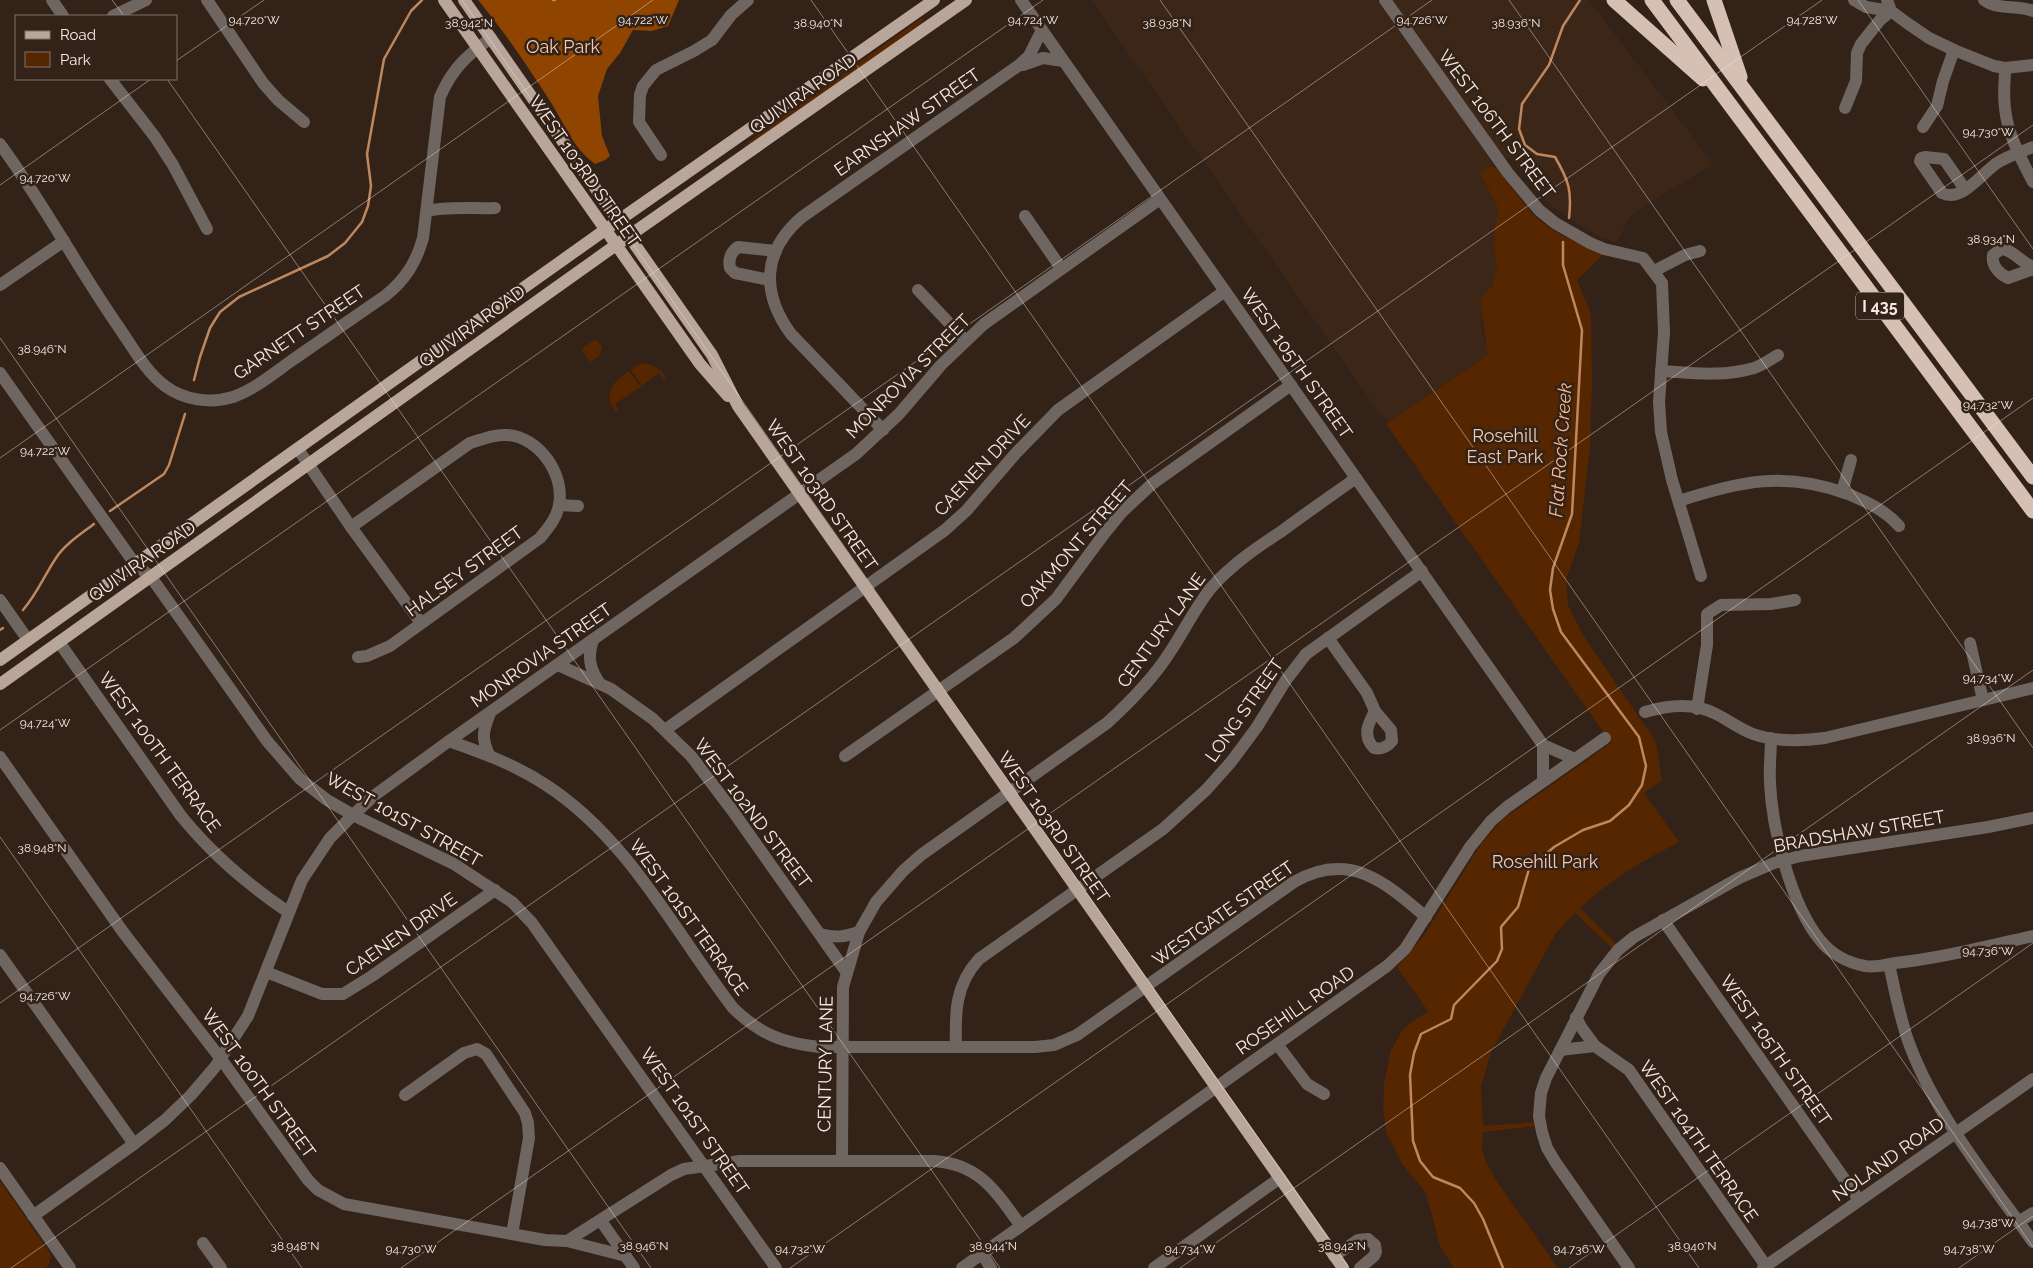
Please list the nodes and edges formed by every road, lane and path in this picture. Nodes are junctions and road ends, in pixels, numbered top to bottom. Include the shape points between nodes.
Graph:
1 (52, 0) edge
2 (146, 0) edge
3 (207, 0) edge
4 (444, 0) edge
5 (464, 0) edge
6 (748, 0) edge
7 (934, 0) edge
8 (966, 0) edge
9 (1021, 0) edge
10 (1385, 0) edge
11 (1614, 0) edge
12 (1652, 0) edge
13 (1677, 0) edge
14 (1714, 0) edge
15 (1854, 0) edge
16 (1984, 0) edge
17 (1889, 5) edge
18 (2033, 11) edge
19 (62, 15) edge
20 (115, 15) edge
21 (1042, 30) junction
22 (491, 38) junction
23 (478, 48) junction
24 (1954, 50) junction
25 (1064, 61) junction
26 (2033, 65) edge
27 (1018, 66) junction
28 (2006, 68) junction
29 (111, 80) edge
30 (1744, 91) junction
31 (1726, 100) junction
32 (1845, 108) dead end
33 (304, 122) dead end
34 (1923, 127) dead end
35 (0, 144) edge
36 (2033, 147) edge
37 (2019, 153) junction
38 (661, 155) dead end
39 (2033, 182) edge
40 (1966, 188) dead end
41 (1160, 199) junction
42 (495, 208) dead end
43 (427, 211) junction
44 (1025, 216) dead end
45 (619, 221) junction
46 (207, 228) dead end
47 (605, 230) junction
48 (630, 236) junction
49 (64, 241) junction
50 (616, 245) junction
51 (1700, 250) dead end
52 (776, 251) junction
53 (1060, 268) junction
54 (1654, 271) junction
55 (770, 280) junction
56 (0, 285) edge
57 (918, 290) dead end
58 (1225, 291) junction
59 (966, 341) junction
60 (1778, 355) dead end
61 (1661, 371) junction
62 (0, 372) edge
63 (1290, 385) junction
64 (738, 406) junction
65 (883, 430) junction
66 (298, 449) junction
67 (1851, 460) dead end
68 (309, 464) junction
69 (1356, 478) junction
70 (2033, 478) edge
71 (1842, 492) junction
72 (799, 494) junction
73 (1679, 501) junction
74 (559, 505) junction
75 (578, 506) dead end
76 (2033, 511) edge
77 (1899, 526) dead end
78 (351, 528) junction
79 (135, 564) junction
80 (1422, 571) junction
81 (151, 576) junction
82 (1701, 576) dead end
83 (865, 587) junction
84 (0, 600) edge
85 (1795, 600) dead end
86 (422, 623) junction
87 (1328, 638) junction
88 (28, 640) junction
89 (593, 640) junction
90 (59, 642) junction
91 (1970, 643) dead end
92 (358, 657) dead end
93 (0, 660) edge
94 (558, 665) junction
95 (0, 684) edge
96 (600, 684) junction
97 (2033, 688) edge
98 (938, 692) junction
99 (1983, 700) junction
100 (1697, 708) junction
101 (1376, 711) dead end
102 (1645, 712) dead end
103 (490, 713) junction
104 (665, 730) junction
105 (1605, 738) dead end
106 (1771, 738) junction
107 (449, 742) junction
108 (1543, 746) junction
109 (489, 755) junction
110 (845, 756) dead end
111 (0, 758) edge
112 (1575, 759) junction
113 (1543, 781) junction
114 (1009, 793) junction
115 (352, 815) junction
116 (2033, 818) edge
117 (1784, 860) junction
118 (1076, 889) junction
119 (494, 890) junction
120 (288, 912) junction
121 (1426, 917) junction
122 (1663, 920) junction
123 (859, 932) junction
124 (820, 934) junction
125 (2033, 936) edge
126 (0, 955) edge
127 (1889, 964) junction
128 (266, 972) junction
129 (847, 973) junction
130 (1146, 987) junction
131 (1576, 1017) junction
132 (1277, 1044) junction
133 (1595, 1046) junction
134 (842, 1047) junction
135 (956, 1047) junction
136 (1560, 1050) junction
137 (221, 1059) junction
138 (2033, 1079) edge
139 (1217, 1088) junction
140 (1324, 1094) dead end
141 (405, 1095) dead end
142 (1956, 1132) junction
143 (134, 1144) junction
144 (842, 1161) junction
145 (704, 1166) junction
146 (0, 1168) edge
147 (1280, 1178) junction
148 (1859, 1200) junction
149 (2033, 1213) edge
150 (33, 1216) junction
151 (601, 1221) junction
152 (2018, 1222) junction
153 (1022, 1226) junction
154 (512, 1234) junction
155 (567, 1241) junction
156 (2033, 1242) edge
157 (203, 1243) dead end
158 (982, 1254) junction
159 (626, 1256) junction
160 (1340, 1265) edge
161 (65, 1266) edge
162 (1764, 1267) edge
163 (221, 1268) edge
164 (634, 1268) edge
165 (776, 1268) edge
166 (962, 1268) edge
167 (992, 1268) edge
168 (1154, 1268) edge
169 (1360, 1268) edge
170 (1629, 1268) edge

1 - 19 street
2 - 20 street
3 - 33 street via 263,83
4 - 23 main road, WEST 103RD STREET
5 - 22 main road, WEST 103RD STREET
6 - 38 street via 731,15 712,40 656,70 643,86 639,122
7 - 45 main road, QUIVIRA ROAD
8 - 48 main road, QUIVIRA ROAD
9 - 21 street, WEST 105TH STREET
10 - 54 street, WEST 106TH STREET via 1508,173 1539,210 1555,224 1590,243 1642,258
11 - 31 highway
12 - 31 highway, I 435
13 - 30 highway, I 435
14 - 30 highway
15 - 17 street via 1866,7
16 - 18 street via 2005,8
17 - 24 street via 1929,38
17 - 32 street via 1861,44 1855,64 1856,80
21 - 25 street, WEST 105TH STREET
21 - 27 street, EARNSHAW STREET via 1029,56
22 - 23 street, GARNETT STREET
22 - 45 main road, WEST 103RD STREET
23 - 43 street, GARNETT STREET via 458,66 440,97
23 - 47 main road, WEST 103RD STREET
24 - 28 street
24 - 34 street via 1937,106
25 - 27 street, EARNSHAW STREET via 1043,58
25 - 41 street, WEST 105TH STREET
26 - 28 street
27 - 52 street, EARNSHAW STREET via 795,223
28 - 37 street via 2004,108
29 - 46 street via 155,137
30 - 70 highway, I 435
31 - 76 highway, I 435
35 - 49 street
36 - 37 street
37 - 39 street
37 - 40 street via 1998,162
41 - 53 street, MONROVIA STREET
41 - 58 street, WEST 105TH STREET
42 - 43 street via 444,207
43 - 49 street, GARNETT STREET via 419,254 398,286 248,390 211,400 180,395 154,376 99,299
44 - 53 street
45 - 47 main road, QUIVIRA ROAD
45 - 48 main road, WEST 103RD STREET
47 - 50 main road, WEST 103RD STREET
47 - 66 main road, QUIVIRA ROAD
48 - 50 main road, QUIVIRA ROAD
48 - 64 main road, WEST 103RD STREET via 712,355
49 - 56 street
50 - 64 main road, WEST 103RD STREET via 700,364
50 - 68 main road, QUIVIRA ROAD
51 - 54 street
52 - 55 street, EARNSHAW STREET
52 - 55 street via 738,247 730,258 730,268 735,273
53 - 59 street, MONROVIA STREET via 1008,305
54 - 61 street via 1662,283 1664,296
55 - 65 street, EARNSHAW STREET via 774,305 792,334
57 - 59 street
58 - 63 street, WEST 105TH STREET
58 - 83 street, CAENEN DRIVE via 1058,410 967,510 927,544
59 - 65 street, MONROVIA STREET
60 - 61 street via 1757,367 1736,372
61 - 73 street via 1661,432
62 - 79 street, WEST 101ST STREET
63 - 69 street, WEST 105TH STREET
63 - 98 street, OAKMONT STREET via 1152,484 1122,512 1056,598 1035,620
64 - 72 main road, WEST 103RD STREET
65 - 72 street, MONROVIA STREET via 856,454
66 - 68 street
66 - 79 main road, QUIVIRA ROAD
67 - 71 street
68 - 78 street
68 - 81 main road, QUIVIRA ROAD
69 - 80 street, WEST 105TH STREET
69 - 114 street, CENTURY LANE via 1226,572 1194,612 1151,679 1131,701 1107,723
71 - 73 street via 1820,485 1778,480 1728,485
71 - 77 street via 1883,511
72 - 83 main road, WEST 103RD STREET
72 - 89 street, MONROVIA STREET
73 - 82 street
74 - 75 street
74 - 78 street via 556,473 545,456 531,443 508,435 491,436 470,444
74 - 86 street, HALSEY STREET via 550,526 529,547
78 - 86 street
79 - 81 street, WEST 101ST STREET
79 - 88 main road, QUIVIRA ROAD
80 - 87 street, LONG STREET
80 - 108 street, WEST 105TH STREET
81 - 90 main road, QUIVIRA ROAD
81 - 115 street, WEST 101ST STREET via 279,756 317,793
83 - 98 main road, WEST 103RD STREET
83 - 104 street, CAENEN DRIVE
84 - 88 street
85 - 100 street via 1721,606 1707,614 1707,645
86 - 92 street, HALSEY STREET via 379,652
87 - 101 street
87 - 118 street, LONG STREET via 1300,660 1258,727 1206,790 1162,828
88 - 93 main road, QUIVIRA ROAD
89 - 94 street, MONROVIA STREET
89 - 96 street via 588,654 592,672
90 - 95 main road, QUIVIRA ROAD
90 - 120 street, WEST 100TH TERRACE via 180,816 238,876
91 - 99 street
94 - 96 street, WEST 102ND STREET
94 - 103 street, MONROVIA STREET
96 - 104 street, WEST 102ND STREET
97 - 99 street
98 - 110 street, OAKMONT STREET
98 - 114 main road, WEST 103RD STREET
99 - 106 street via 1825,738 1806,741
100 - 102 street via 1669,706
100 - 106 street via 1714,712 1752,734
103 - 107 street, MONROVIA STREET
103 - 109 street via 482,741
104 - 124 street, WEST 102ND STREET via 707,775
105 - 112 street, ROSEHILL ROAD
106 - 117 street via 1771,801
107 - 109 street, WEST 101ST TERRACE
107 - 115 street, MONROVIA STREET
108 - 112 street
108 - 113 street
109 - 134 street, WEST 101ST TERRACE via 565,798 590,819 634,869 723,995 744,1018 766,1034 787,1042
111 - 137 street, WEST 100TH STREET via 123,932
112 - 113 street, ROSEHILL ROAD
113 - 121 street, ROSEHILL ROAD via 1507,807 1482,831
114 - 118 main road, WEST 103RD STREET
114 - 123 street, CENTURY LANE via 903,871 876,902
115 - 119 street, WEST 101ST STREET via 454,864
115 - 120 street, MONROVIA STREET via 313,860
116 - 117 street, BRADSHAW STREET
117 - 122 street, BRADSHAW STREET via 1755,870
117 - 127 street via 1806,918 1826,946 1839,956 1867,967
118 - 130 main road, WEST 103RD STREET
118 - 135 street, LONG STREET via 974,965 959,993
119 - 128 street, CAENEN DRIVE via 343,994 322,994
119 - 145 street, WEST 101ST STREET via 512,902 546,940
120 - 128 street, MONROVIA STREET
121 - 130 street, WESTGATE STREET via 1384,883 1364,873 1322,870 1294,882
121 - 132 street, ROSEHILL ROAD via 1405,949 1387,966
122 - 131 street, BRADSHAW STREET via 1618,950 1598,974
122 - 148 street, WEST 105TH STREET
123 - 124 street via 835,938
123 - 129 street, CENTURY LANE
124 - 129 street, WEST 102ND STREET
125 - 127 street
126 - 143 street
127 - 142 street via 1909,1044 1937,1103
128 - 137 street, MONROVIA STREET via 248,1016
129 - 134 street, CENTURY LANE via 843,987
130 - 135 street, WEST 101ST TERRACE via 1077,1036 1054,1045
130 - 139 main road, WEST 103RD STREET
131 - 133 street, WEST 104TH TERRACE
131 - 136 street, BRADSHAW STREET
132 - 139 street, ROSEHILL ROAD
132 - 140 street via 1307,1084
133 - 136 street
133 - 162 street, WEST 104TH TERRACE via 1629,1070
134 - 135 street, WEST 101ST TERRACE
134 - 144 street, CENTURY LANE
136 - 170 street, BRADSHAW STREET via 1541,1093 1540,1123 1547,1148
137 - 143 street, MONROVIA STREET via 191,1095
137 - 154 street, WEST 100TH STREET via 318,1190 344,1204
138 - 142 street, NOLAND ROAD
139 - 147 main road, WEST 103RD STREET
139 - 153 street, ROSEHILL ROAD
141 - 154 street via 464,1053 477,1049 486,1054 525,1113 528,1123 529,1138
142 - 148 street, NOLAND ROAD
142 - 152 street
143 - 150 street, MONROVIA STREET
144 - 145 street via 740,1161
144 - 153 street via 934,1161 960,1165 990,1184
145 - 151 street via 671,1175
145 - 165 street, WEST 101ST STREET
146 - 150 street
147 - 160 main road, WEST 103RD STREET
147 - 168 street
148 - 162 street, NOLAND ROAD
149 - 152 street
150 - 161 street
151 - 155 street
151 - 159 street
152 - 156 street
153 - 158 street, ROSEHILL ROAD
154 - 155 street, WEST 100TH STREET
155 - 159 street, WEST 100TH STREET
157 - 163 street
158 - 166 street, ROSEHILL ROAD
158 - 167 street
159 - 164 street
160 - 169 street via 1358,1240 1368,1238 1375,1245 1376,1252

